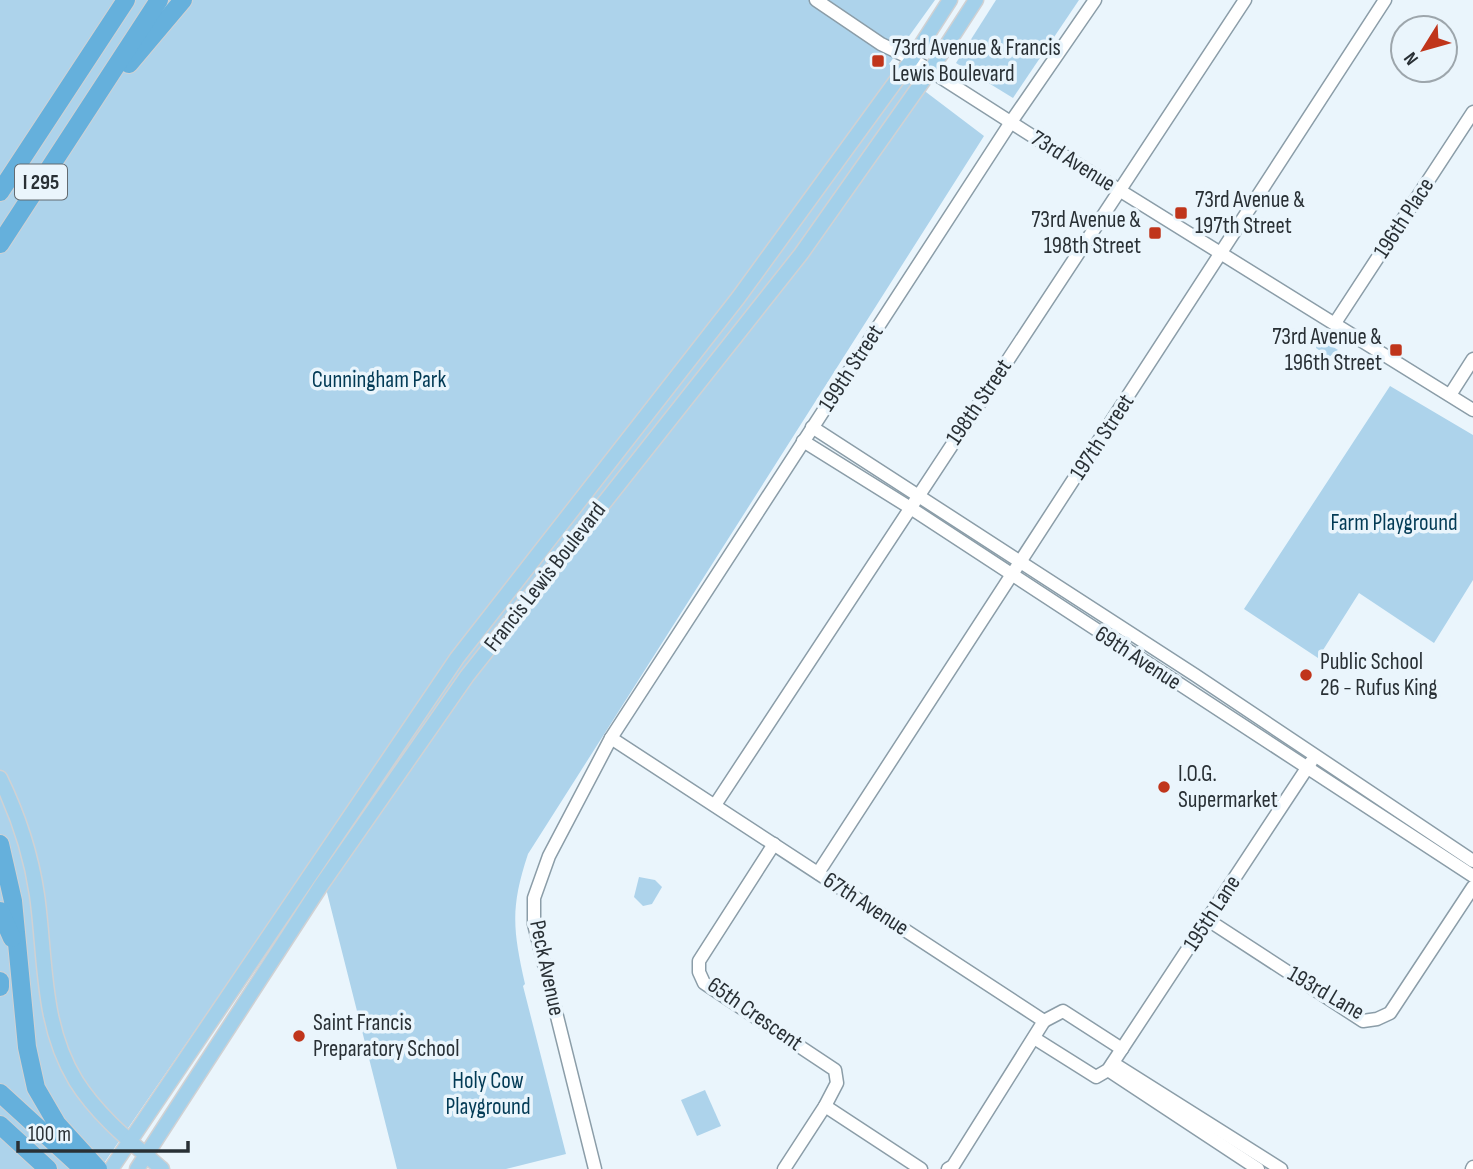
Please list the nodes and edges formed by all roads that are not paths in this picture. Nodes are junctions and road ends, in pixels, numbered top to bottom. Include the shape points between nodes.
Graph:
1 (117, 0) edge
2 (126, 0) edge
3 (159, 0) edge
4 (183, 0) edge
5 (816, 0) edge
6 (950, 0) edge
7 (976, 0) edge
8 (1095, 0) edge
9 (1245, 0) edge
10 (1385, 0) edge
11 (912, 59) junction
12 (930, 71) junction
13 (78, 73) junction
14 (1473, 112) edge
15 (81, 120) junction
16 (1011, 122) junction
17 (1, 190) edge
18 (1119, 190) junction
19 (0, 244) edge
20 (1221, 254) junction
21 (1335, 323) junction
22 (1473, 359) edge
23 (1450, 395) junction
24 (1473, 410) edge
25 (812, 427) junction
26 (803, 441) junction
27 (913, 502) junction
28 (1021, 562) junction
29 (1012, 576) junction
30 (611, 738) junction
31 (1315, 756) junction
32 (1307, 768) junction
33 (0, 778) edge
34 (715, 805) junction
35 (0, 844) edge
36 (774, 845) junction
37 (1473, 861) edge
38 (818, 873) junction
39 (1473, 876) edge
40 (1473, 887) edge
41 (0, 911) edge
42 (1208, 920) junction
43 (21, 979) junction
44 (0, 981) edge
45 (0, 987) edge
46 (1044, 1021) junction
47 (1034, 1038) junction
48 (1122, 1049) junction
49 (1111, 1067) junction
50 (0, 1093) edge
51 (825, 1106) junction
52 (0, 1125) edge
53 (130, 1140) junction
54 (146, 1155) junction
55 (1255, 1165) edge
56 (108, 1168) edge
57 (48, 1169) edge
58 (83, 1169) edge
59 (137, 1169) edge
60 (162, 1169) edge
61 (595, 1169) edge
62 (784, 1169) edge
63 (921, 1169) edge
64 (948, 1169) edge
65 (1280, 1169) edge

1 - 13 highway
2 - 13 highway, I 295
3 - 15 highway, I 295
4 - 15 highway
5 - 11 street, 73rd Avenue
6 - 11 main road, Francis Lewis Boulevard
7 - 12 main road, Francis Lewis Boulevard
8 - 16 street, 199th Street
9 - 18 street, 198th Street
10 - 20 street, 197th Street
11 - 12 street, 73rd Avenue
11 - 53 main road, Francis Lewis Boulevard via 738,298 457,658
12 - 16 street, 73rd Avenue
12 - 54 main road, Francis Lewis Boulevard via 801,254 467,676 320,887
13 - 17 highway, I 295
14 - 21 street, 196th Place
15 - 19 highway, I 295
16 - 18 street, 73rd Avenue
16 - 25 street, 199th Street
18 - 20 street, 73rd Avenue
18 - 27 street, 198th Street
20 - 21 street, 73rd Avenue
20 - 28 street, 197th Street
21 - 23 street, 73rd Avenue
22 - 23 street
23 - 24 street, 73rd Avenue
25 - 26 street, 199th Street
25 - 27 street, 69th Avenue
26 - 27 street, 69th Avenue
26 - 30 street, 199th Street
27 - 28 street, 69th Avenue
27 - 29 street, 69th Avenue
27 - 34 street, 198th Street
28 - 29 street, 197th Street
28 - 31 street, 69th Avenue
29 - 32 street, 69th Avenue
29 - 38 street, 197th Street
30 - 34 street, 67th Avenue
30 - 61 street, Peck Avenue via 549,856 534,898 534,924
31 - 32 street, 195th Lane
31 - 37 street, 69th Avenue
32 - 39 street, 69th Avenue
32 - 42 street, 195th Lane
33 - 53 main road via 34,878 47,998 57,1040 84,1093
34 - 36 street, 67th Avenue
35 - 43 highway via 13,901
36 - 38 street, 67th Avenue
36 - 51 street, 65th Crescent via 699,961 699,972 705,983 835,1070 837,1083
38 - 46 street, 67th Avenue
40 - 42 street, 193rd Lane via 1390,1013 1363,1021
41 - 43 highway via 13,941
42 - 48 street, 195th Lane
43 - 56 highway via 36,1088 57,1124
44 - 45 highway
46 - 47 street
46 - 48 street via 1063,1011
47 - 49 street via 1096,1077
47 - 64 street
48 - 49 street, 195th Lane
49 - 55 street
50 - 58 highway
51 - 62 street, 65th Crescent
51 - 63 street
52 - 57 highway
53 - 54 main road
53 - 56 main road, Francis Lewis Boulevard
54 - 59 main road, Francis Lewis Boulevard
54 - 60 main road
55 - 65 street

